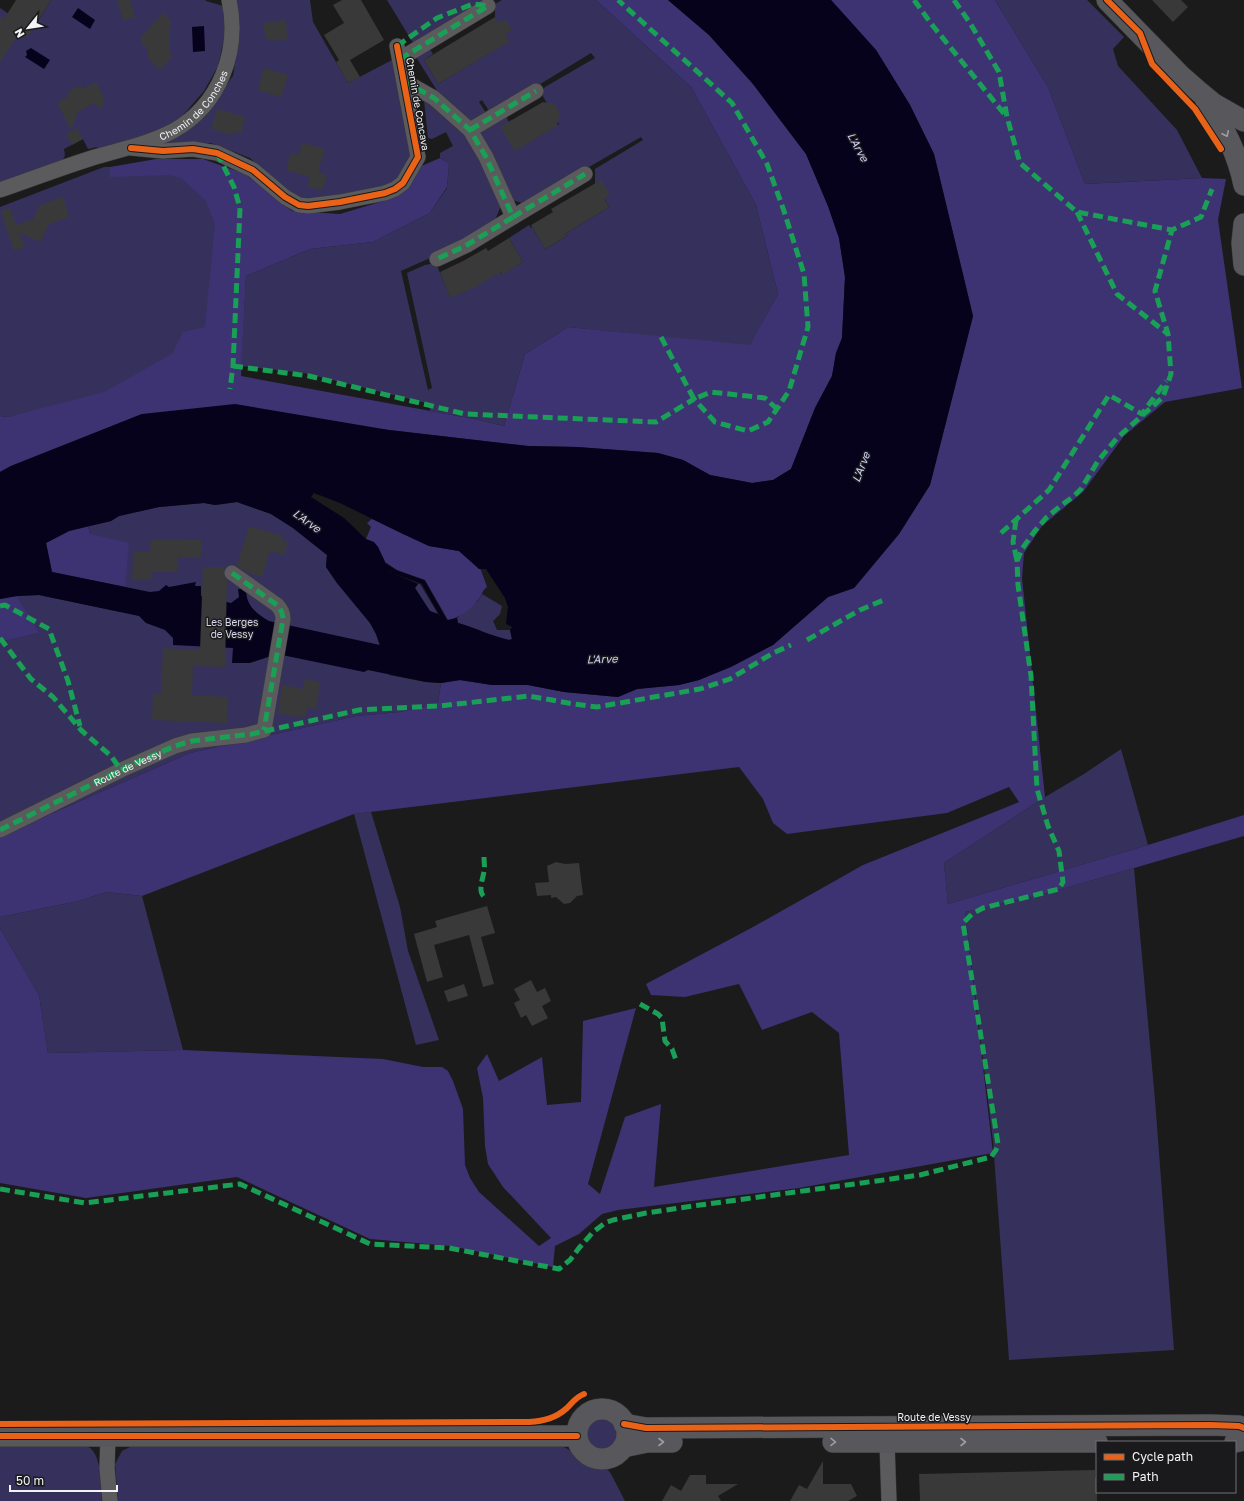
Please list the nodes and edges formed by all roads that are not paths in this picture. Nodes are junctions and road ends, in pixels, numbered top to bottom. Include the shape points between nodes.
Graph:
1 (229, 0) edge
2 (1107, 0) edge
3 (488, 6) dead end
4 (404, 81) junction
5 (1197, 90) junction
6 (536, 92) dead end
7 (1244, 121) edge
8 (470, 130) junction
9 (131, 148) junction
10 (585, 174) dead end
11 (1244, 185) edge
12 (0, 190) edge
13 (512, 217) junction
14 (1244, 224) edge
15 (437, 259) dead end
16 (1244, 265) edge
17 (232, 573) dead end
18 (0, 830) edge
19 (624, 1424) junction
20 (1244, 1428) edge
21 (887, 1435) junction
22 (0, 1436) edge
23 (108, 1436) junction
24 (577, 1436) junction
25 (1096, 1442) edge
26 (623, 1447) junction
27 (110, 1501) edge
28 (889, 1501) edge

1 - 9 street, Chemin de Conches via 231,43 228,62 217,88 198,112 183,124 164,135
2 - 5 street
3 - 4 street, Chemin de Concava via 398,52
4 - 8 street via 434,98
4 - 9 street, Chemin de Concava via 418,157 403,183 385,193 340,202 299,205 285,197 253,170 217,153 193,149 163,151
5 - 7 street via 1214,104
5 -> 11 street via 1224,131
6 - 8 street
8 - 13 street via 486,158
9 - 12 street, Chemin de Conches via 96,157
10 - 13 street
13 - 15 street via 467,245
14 - 16 street
17 - 18 street, Route de Vessy via 279,607 282,614 264,730 175,746
19 - 21 street, Route de Vessy via 646,1428
19 - 24 street via 612,1412 598,1410 582,1419
19 - 26 street via 626,1439
20 - 21 street, Route de Vessy via 1210,1425
21 -> 25 street, Route de Vessy
26 -> 21 street, Route de Vessy via 647,1442
21 - 28 street
22 - 23 street
23 - 24 street
23 - 27 street
24 - 26 street via 585,1453 597,1459 610,1458

